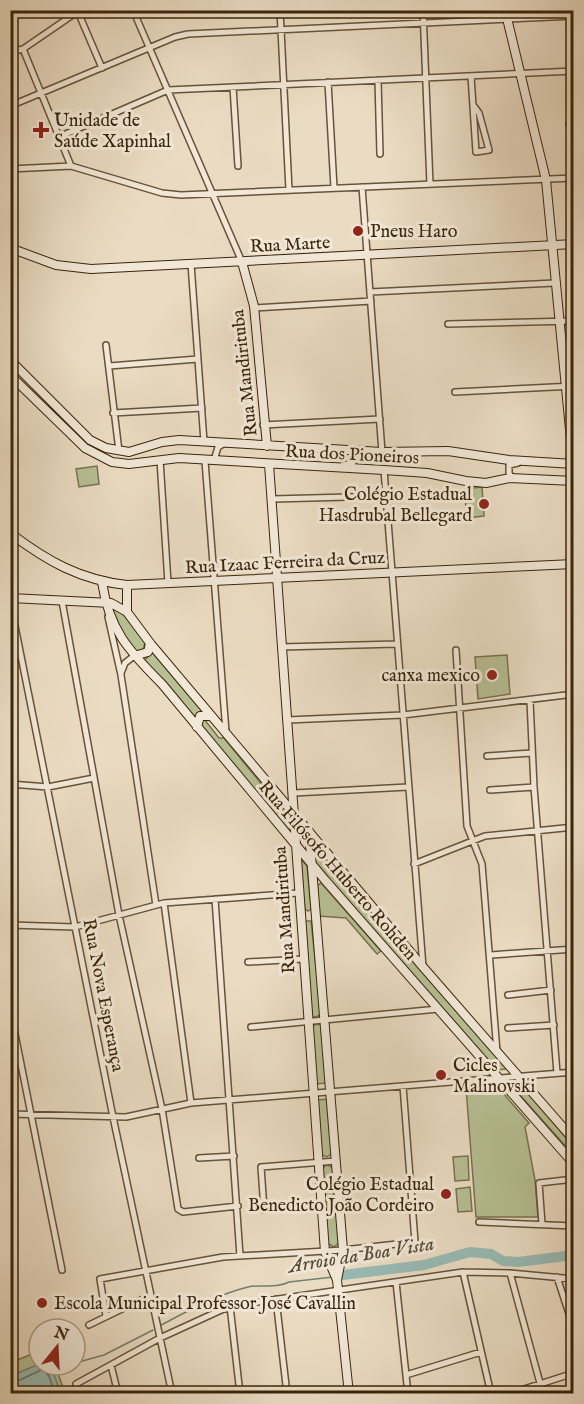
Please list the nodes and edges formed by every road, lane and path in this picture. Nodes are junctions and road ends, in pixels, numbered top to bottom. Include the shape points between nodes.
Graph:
1 (133, 10) edge
2 (280, 10) edge
3 (423, 10) edge
4 (505, 10) edge
5 (79, 11) edge
6 (573, 16) edge
7 (507, 20) junction
8 (423, 23) junction
9 (281, 30) junction
10 (150, 48) junction
11 (23, 49) junction
12 (10, 52) edge
13 (102, 68) junction
14 (573, 70) edge
15 (520, 73) junction
16 (471, 75) junction
17 (425, 78) junction
18 (378, 80) junction
19 (328, 82) junction
20 (283, 84) junction
21 (233, 87) junction
22 (168, 90) junction
23 (41, 93) junction
24 (473, 105) junction
25 (10, 106) edge
26 (61, 136) junction
27 (380, 154) dead end
28 (71, 166) junction
29 (238, 166) dead end
30 (10, 169) edge
31 (573, 178) edge
32 (546, 180) junction
33 (430, 184) junction
34 (362, 187) junction
35 (334, 188) junction
36 (289, 190) junction
37 (211, 193) junction
38 (573, 244) edge
39 (552, 246) junction
40 (10, 248) edge
41 (367, 255) junction
42 (242, 261) junction
43 (191, 264) junction
44 (555, 283) junction
45 (370, 292) junction
46 (371, 301) junction
47 (254, 308) junction
48 (560, 321) junction
49 (573, 321) edge
50 (448, 324) dead end
51 (106, 345) dead end
52 (198, 359) junction
53 (10, 360) edge
54 (108, 366) junction
55 (10, 375) edge
56 (570, 386) edge
57 (455, 392) dead end
58 (202, 408) junction
59 (113, 413) junction
60 (380, 419) junction
61 (263, 425) junction
62 (204, 442) junction
63 (225, 443) junction
64 (267, 446) junction
65 (119, 451) junction
66 (356, 451) junction
67 (382, 452) junction
68 (160, 460) junction
69 (205, 461) junction
70 (219, 462) junction
71 (537, 462) junction
72 (270, 464) junction
73 (323, 466) junction
74 (573, 466) edge
75 (384, 470) junction
76 (512, 478) junction
77 (573, 481) edge
78 (386, 496) junction
79 (273, 499) junction
80 (14, 536) edge
81 (10, 544) edge
82 (573, 564) edge
83 (392, 572) junction
84 (277, 577) junction
85 (215, 580) junction
86 (102, 582) junction
87 (168, 583) junction
88 (127, 585) junction
89 (10, 600) edge
90 (62, 601) junction
91 (106, 607) junction
92 (127, 612) junction
93 (150, 643) junction
94 (397, 644) junction
95 (281, 647) junction
96 (456, 650) dead end
97 (134, 656) junction
98 (121, 675) junction
99 (573, 694) edge
100 (530, 701) junction
101 (461, 709) junction
102 (224, 714) junction
103 (403, 715) junction
104 (212, 716) junction
105 (287, 720) junction
106 (197, 727) junction
107 (225, 732) junction
108 (532, 753) junction
109 (487, 756) dead end
110 (94, 778) junction
111 (10, 784) edge
112 (48, 787) junction
113 (408, 787) junction
114 (534, 787) junction
115 (490, 790) dead end
116 (294, 795) junction
117 (284, 803) junction
118 (296, 817) junction
119 (573, 828) edge
120 (538, 830) junction
121 (309, 831) junction
122 (473, 842) junction
123 (295, 845) junction
124 (311, 864) junction
125 (414, 864) junction
126 (325, 880) junction
127 (313, 887) junction
128 (298, 893) junction
129 (215, 899) junction
130 (164, 903) junction
131 (156, 905) junction
132 (315, 909) junction
133 (300, 910) junction
134 (119, 915) junction
135 (10, 925) edge
136 (75, 927) junction
137 (420, 940) junction
138 (573, 949) edge
139 (411, 952) junction
140 (549, 952) junction
141 (491, 955) junction
142 (303, 959) junction
143 (248, 962) dead end
144 (423, 967) junction
145 (552, 990) junction
146 (508, 995) dead end
147 (10, 1009) edge
148 (438, 1009) junction
149 (325, 1020) junction
150 (307, 1022) junction
151 (496, 1023) junction
152 (554, 1025) junction
153 (251, 1027) dead end
154 (508, 1028) dead end
155 (483, 1036) junction
156 (497, 1052) junction
157 (573, 1072) edge
158 (557, 1073) junction
159 (519, 1076) junction
160 (500, 1078) junction
161 (403, 1086) junction
162 (330, 1091) junction
163 (312, 1093) junction
164 (230, 1100) junction
165 (191, 1102) junction
166 (162, 1109) junction
167 (10, 1114) edge
168 (33, 1116) junction
169 (113, 1117) junction
170 (573, 1140) edge
171 (564, 1153) junction
172 (573, 1154) edge
173 (234, 1156) junction
174 (199, 1158) dead end
175 (336, 1161) junction
176 (318, 1162) junction
177 (573, 1164) edge
178 (573, 1179) edge
179 (238, 1206) junction
180 (264, 1210) dead end
181 (479, 1222) dead end
182 (542, 1224) junction
183 (573, 1226) edge
184 (343, 1250) junction
185 (325, 1252) junction
186 (240, 1256) junction
187 (62, 1270) dead end
188 (146, 1271) junction
189 (463, 1272) junction
190 (510, 1273) junction
191 (557, 1277) junction
192 (573, 1279) edge
193 (337, 1280) junction
194 (396, 1282) junction
195 (338, 1290) junction
196 (151, 1295) junction
197 (276, 1299) junction
198 (230, 1306) junction
199 (106, 1316) junction
200 (89, 1325) dead end
201 (573, 1329) edge
202 (160, 1338) junction
203 (481, 1352) junction
204 (111, 1365) junction
205 (573, 1373) edge
206 (406, 1375) junction
207 (76, 1383) dead end
208 (540, 1384) junction
209 (118, 1394) edge
210 (172, 1394) edge
211 (240, 1394) edge
212 (287, 1394) edge
213 (349, 1394) edge
214 (408, 1394) edge
215 (491, 1394) edge
216 (509, 1394) edge
217 (543, 1394) edge

1 - 10 street
2 - 9 street
3 - 8 street
4 - 7 street
5 - 11 street
5 - 13 street
6 - 7 street
7 - 8 street
7 - 15 street
8 - 9 street
8 - 17 street
9 - 10 street via 188,34
9 - 20 street
10 - 13 street
10 - 22 street
11 - 12 street
11 - 23 street
13 - 23 street
14 - 15 street
15 - 16 street
15 - 32 street
16 - 17 street
16 - 24 street
17 - 18 street
17 - 33 street
18 - 19 street
18 - 27 street
19 - 20 street
19 - 35 street
20 - 21 street
20 - 36 street
21 - 22 street
21 - 29 street
22 - 26 street
22 - 37 street
23 - 25 street
23 - 26 street
24 - 24 street via 476,152 489,150 479,113
26 - 28 street
28 - 30 street
28 - 37 street via 162,193
31 - 32 street
32 - 33 street
32 - 39 street
33 - 34 street
34 - 35 street
34 - 41 street
35 - 36 street
36 - 37 street
37 - 42 street
38 - 39 street, Rua Marte
39 - 41 street, Rua Marte
39 - 44 street
40 - 43 street, Rua Marte via 56,265 92,269
41 - 42 street, Rua Marte
41 - 45 street
42 - 43 street, Rua Marte
42 - 47 street, Rua Mandirituba
43 - 52 street
44 - 45 street
44 - 48 street
45 - 46 street
46 - 47 street
46 - 60 street
47 - 61 street, Rua Mandirituba
48 - 49 street
48 - 50 street
48 - 56 street
51 - 54 street
52 - 54 street
52 - 58 street
53 - 65 street via 90,440
54 - 59 street
55 - 68 street, Rua dos Pioneiros via 86,448 112,462
56 - 57 street
56 - 74 street
58 - 59 street
58 - 62 street
59 - 65 street
60 - 61 street
60 - 67 street
61 - 64 street, Rua Mandirituba
62 - 63 street, Rua dos Pioneiros
62 - 65 street, Rua dos Pioneiros via 162,442 129,452
63 - 64 street, Rua dos Pioneiros
63 - 70 street via 216,452
64 - 66 street, Rua dos Pioneiros
66 - 67 street, Rua dos Pioneiros
66 - 73 street via 353,463
67 - 71 street, Rua dos Pioneiros via 448,451
68 - 69 street, Rua dos Pioneiros
68 - 87 street
69 - 70 street, Rua dos Pioneiros
69 - 85 street
70 - 72 street, Rua dos Pioneiros
71 - 74 street, Rua dos Pioneiros
71 - 76 street via 512,463 508,469
72 - 73 street, Rua dos Pioneiros
72 - 79 street, Rua Mandirituba
73 - 75 street, Rua dos Pioneiros
75 - 76 street, Rua dos Pioneiros via 427,473 466,482
75 - 78 street
76 - 77 street, Rua dos Pioneiros
78 - 79 street
78 - 83 street
79 - 84 street, Rua Mandirituba
80 - 81 street
80 - 86 street, Rua Izaac Ferreira da Cruz via 65,570
82 - 83 street, Rua Izaac Ferreira da Cruz
83 - 84 street, Rua Izaac Ferreira da Cruz
83 - 94 street
84 - 85 street, Rua Izaac Ferreira da Cruz
84 - 95 street, Rua Mandirituba
85 - 87 street, Rua Izaac Ferreira da Cruz
85 - 102 street
86 - 88 street, Rua Izaac Ferreira da Cruz
86 - 91 street, Rua Filósofo Huberto Rohden
87 - 88 street, Rua Izaac Ferreira da Cruz
88 - 92 street
89 - 90 street
89 - 112 street, Rua Nova Esperança
90 - 91 street
90 - 110 street
91 - 92 street via 117,605
91 - 97 street, Rua Filósofo Huberto Rohden via 117,633
91 - 98 street
92 - 93 street, Rua Filósofo Huberto Rohden
93 - 97 street via 148,652
93 - 104 street, Rua Filósofo Huberto Rohden
94 - 95 street
94 - 103 street
95 - 105 street, Rua Mandirituba
96 - 101 street
97 - 98 street via 125,663
97 - 106 street, Rua Filósofo Huberto Rohden
98 - 131 street
99 - 100 street
100 - 101 street
100 - 108 street
101 - 103 street
101 - 122 street via 467,826
102 - 104 street
102 - 107 street
103 - 105 street
103 - 113 street
104 - 106 street via 201,716
104 - 107 street, Rua Filósofo Huberto Rohden
105 - 116 street, Rua Mandirituba
106 - 123 street, Rua Filósofo Huberto Rohden
107 - 117 street, Rua Filósofo Huberto Rohden
108 - 109 street
108 - 114 street
110 - 112 street
110 - 134 street
111 - 112 street
112 - 136 street, Rua Nova Esperança
113 - 116 street
113 - 125 street
114 - 115 street
114 - 120 street
116 - 117 street via 290,803
116 - 118 street, Rua Mandirituba
117 - 118 street, Rua Filósofo Huberto Rohden
118 - 121 street, Rua Filósofo Huberto Rohden
118 - 123 street, Rua Mandirituba
119 - 120 street
120 - 122 street via 485,836
120 - 140 street
121 - 124 street, Rua Mandirituba
121 - 139 street, Rua Filósofo Huberto Rohden
122 - 125 street
122 - 141 street via 482,864
123 - 124 street, Rua Filósofo Huberto Rohden
123 - 128 street, Rua Mandirituba
124 - 126 street, Rua Filósofo Huberto Rohden
124 - 127 street, Rua Mandirituba
125 - 137 street
126 - 127 street via 317,880
126 - 148 street, Rua Filósofo Huberto Rohden
127 - 132 street, Rua Mandirituba
128 - 129 street
128 - 133 street, Rua Mandirituba
129 - 130 street
129 - 164 street
130 - 131 street
130 - 165 street
131 - 134 street
132 - 133 street via 308,916
132 - 149 street, Rua Mandirituba
133 - 142 street, Rua Mandirituba
134 - 136 street
134 - 166 street
135 - 136 street
136 - 169 street, Rua Nova Esperança
137 - 139 street via 418,951
137 - 144 street
138 - 140 street
139 - 144 street, Rua Filósofo Huberto Rohden
140 - 141 street
140 - 145 street
141 - 151 street
142 - 143 street
142 - 150 street, Rua Mandirituba
144 - 155 street, Rua Filósofo Huberto Rohden
145 - 146 street
145 - 152 street
147 - 168 street
148 - 149 street
148 - 160 street, Rua Filósofo Huberto Rohden
149 - 150 street
149 - 162 street, Rua Mandirituba
150 - 153 street
150 - 163 street, Rua Mandirituba
151 - 155 street via 492,1033
151 - 156 street
152 - 154 street
152 - 158 street
155 - 156 street, Rua Filósofo Huberto Rohden
156 - 159 street, Rua Filósofo Huberto Rohden
157 - 158 street
158 - 159 street
159 - 160 street
159 - 170 street, Rua Filósofo Huberto Rohden
160 - 161 street
160 - 171 street, Rua Filósofo Huberto Rohden
161 - 162 street
161 - 184 street via 415,1242
162 - 163 street
162 - 175 street, Rua Mandirituba
163 - 164 street
163 - 176 street, Rua Mandirituba
164 - 165 street
164 - 173 street
165 - 166 street
166 - 169 street
166 - 179 street via 178,1209 183,1212
167 - 168 street
168 - 169 street
168 - 187 street
169 - 188 street, Rua Nova Esperança
171 - 172 street
171 - 177 street, Rua Filósofo Huberto Rohden
173 - 174 street
173 - 179 street
175 - 176 street
175 - 184 street, Rua Mandirituba
176 - 180 street via 261,1167
176 - 185 street, Rua Mandirituba
178 - 182 street via 538,1183
179 - 186 street
181 - 182 street
182 - 183 street
184 - 185 street
184 - 193 street, Rua Mandirituba
185 - 186 street
185 - 193 street, Rua Mandirituba
186 - 188 street
188 - 196 street, Rua Nova Esperança
188 - 199 street via 100,1279
189 - 190 street
189 - 194 street
189 - 203 street
190 - 191 street
190 - 208 street
191 - 192 street
191 - 201 street
193 - 195 street, Rua Mandirituba
194 - 195 street
194 - 206 street
195 - 197 street
195 - 213 street, Rua Mandirituba
196 - 199 street
196 - 202 street, Rua Nova Esperança
197 - 198 street
197 - 212 street
198 - 202 street
198 - 211 street
199 - 200 street
202 - 204 street
202 - 210 street, Rua Nova Esperança
203 - 206 street
203 - 215 street
204 - 207 street
204 - 209 street
205 - 208 street
206 - 214 street
208 - 216 street
208 - 217 street

